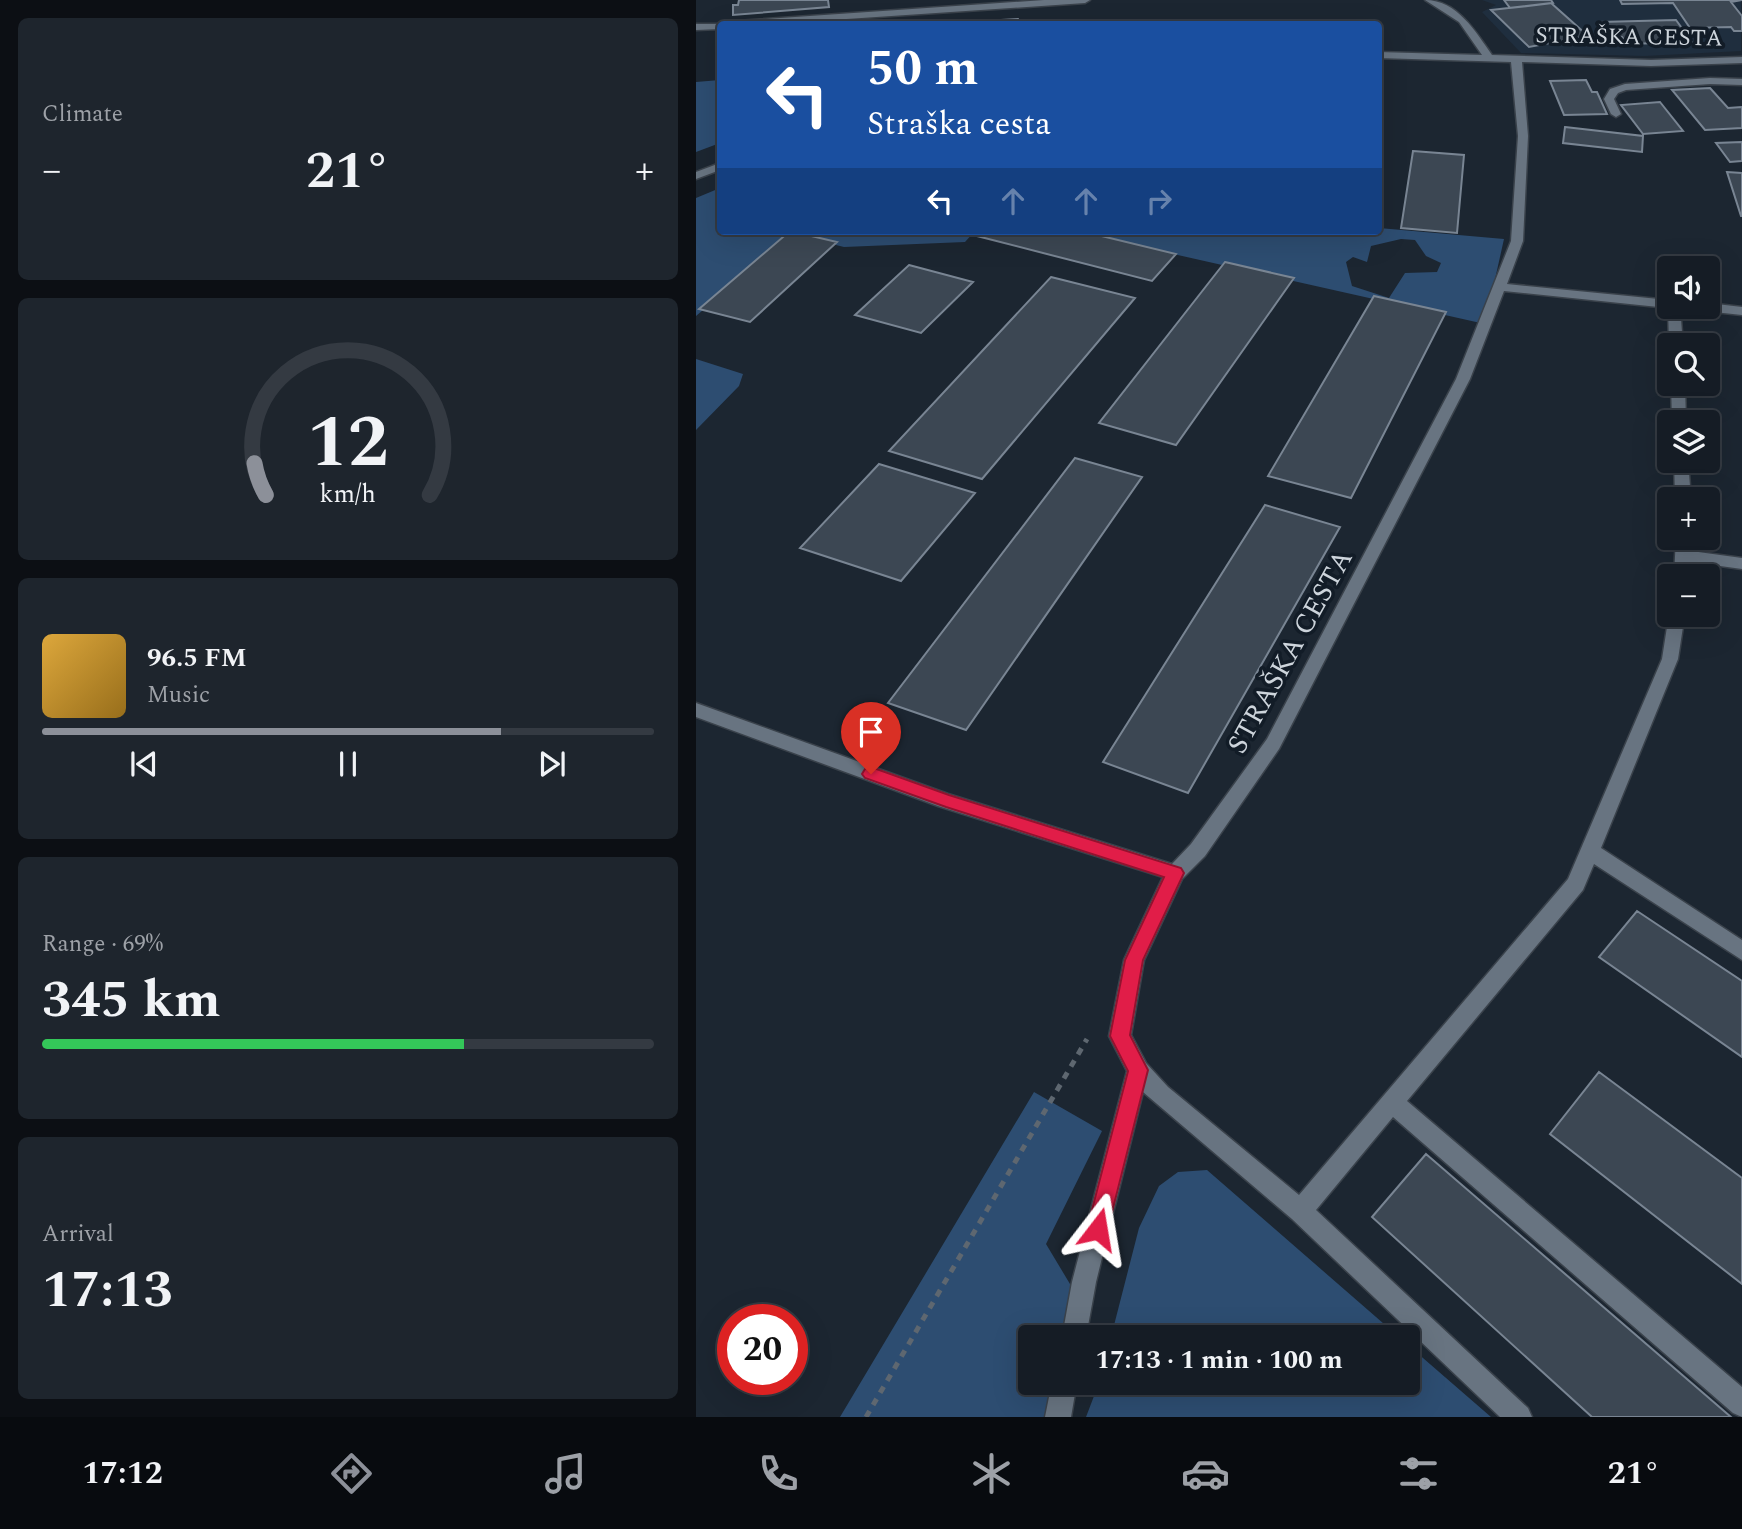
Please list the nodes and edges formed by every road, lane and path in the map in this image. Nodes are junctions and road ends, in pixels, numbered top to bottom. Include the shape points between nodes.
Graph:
1 (1085, 0) edge
2 (1430, 0) edge
3 (780, 21) edge
4 (717, 26) edge
5 (696, 27) edge
6 (1382, 55) edge
7 (1487, 55) junction
8 (1516, 57) junction
9 (1741, 60) edge
10 (1741, 82) edge
11 (1616, 114) dead end
12 (717, 167) edge
13 (696, 176) edge
14 (1499, 287) junction
15 (1657, 303) edge
16 (1720, 309) edge
17 (1741, 311) edge
18 (1685, 550) edge
19 (1685, 556) junction
20 (1684, 564) edge
21 (1741, 564) edge
22 (1675, 627) edge
23 (696, 710) edge
24 (1590, 851) junction
25 (1175, 873) junction
26 (1741, 951) edge
27 (1092, 1031) dead end
28 (1138, 1070) junction
29 (1392, 1102) junction
30 (1300, 1210) junction
31 (1076, 1325) edge
32 (1062, 1395) edge
33 (1741, 1404) edge
34 (866, 1417) edge
35 (1058, 1417) edge
36 (1519, 1417) edge

1 - 3 street
2 - 7 street via 1462,20
4 - 5 street
6 - 7 street, STRAŠKA CESTA
7 - 8 street, STRAŠKA CESTA
8 - 9 street, STRAŠKA CESTA via 1641,64
8 - 14 street, STRAŠKA CESTA via 1523,136 1517,241
10 - 11 street via 1625,87 1609,99
12 - 13 street
14 - 15 street
14 - 25 street, STRAŠKA CESTA via 1463,379 1273,744 1198,850
16 - 17 street
18 - 19 street
19 - 20 street
19 - 21 street
22 - 24 street via 1670,659
23 - 25 street via 946,801
24 - 26 street
24 - 29 street via 1576,884
25 - 28 street, STRAŠKA CESTA via 1131,973 1120,1036
27 - 34 path
28 - 30 street, STRAŠKA CESTA via 1160,1094
28 - 31 street
29 - 30 street
29 - 33 street
30 - 36 street, STRAŠKA CESTA
32 - 35 street

